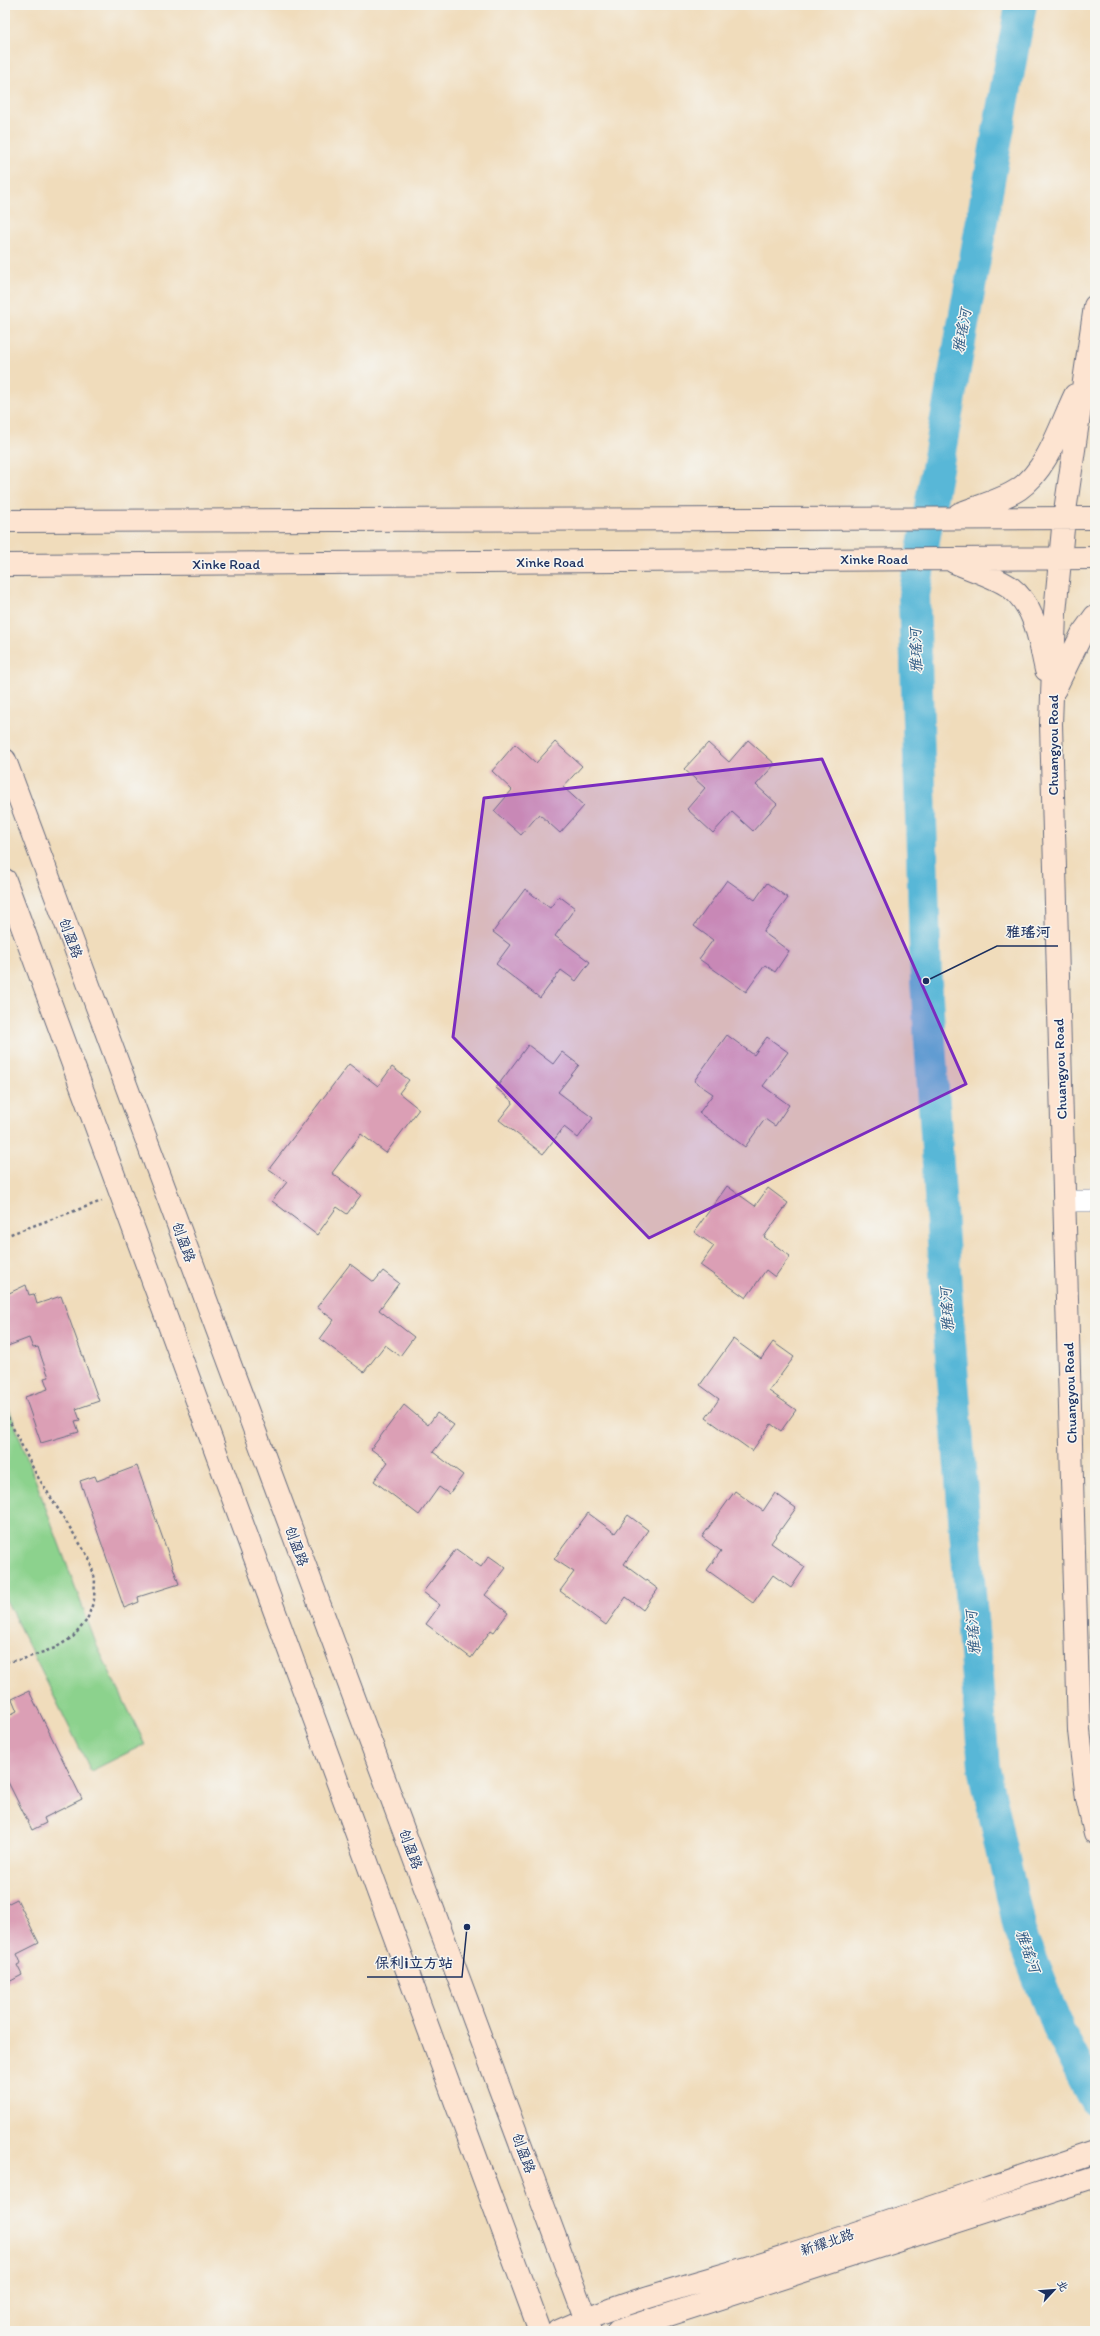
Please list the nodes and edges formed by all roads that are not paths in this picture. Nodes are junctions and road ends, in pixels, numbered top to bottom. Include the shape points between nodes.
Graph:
1 (1095, 306) edge
2 (1085, 374) junction
3 (1095, 412) edge
4 (946, 518) junction
5 (1064, 518) junction
6 (1095, 518) edge
7 (5, 521) edge
8 (1060, 558) junction
9 (1095, 558) edge
10 (947, 559) junction
11 (5, 565) edge
12 (1095, 616) edge
13 (1052, 696) junction
14 (5, 760) edge
15 (5, 880) edge
16 (1064, 1201) junction
17 (1095, 1202) edge
18 (1095, 1833) edge
19 (1095, 2152) edge
20 (1095, 2177) edge
21 (588, 2325) edge
22 (540, 2331) edge
23 (559, 2331) edge
24 (618, 2331) edge

1 - 2 street, Chuangyou Road
2 - 3 street
2 - 4 street via 1045,458 1030,479 1006,496
2 - 5 street, Chuangyou Road
4 - 5 street
4 - 7 street
5 - 6 street
5 - 8 street, Chuangyou Road
8 - 9 street, Xinke Road
8 - 10 street, Xinke Road
8 - 13 street, Chuangyou Road
10 - 11 street, Xinke Road
10 - 13 street via 1009,587 1026,603 1035,624
12 - 13 street via 1082,634
13 - 16 street, Chuangyou Road
14 - 21 street, 创盈路
15 - 22 street
16 - 17 street
16 - 18 street, Chuangyou Road via 1080,1731 1087,1799
19 - 21 street, 新耀北路 via 788,2255 674,2289
20 - 24 street, 新耀北路
21 - 23 street, 新耀北路

